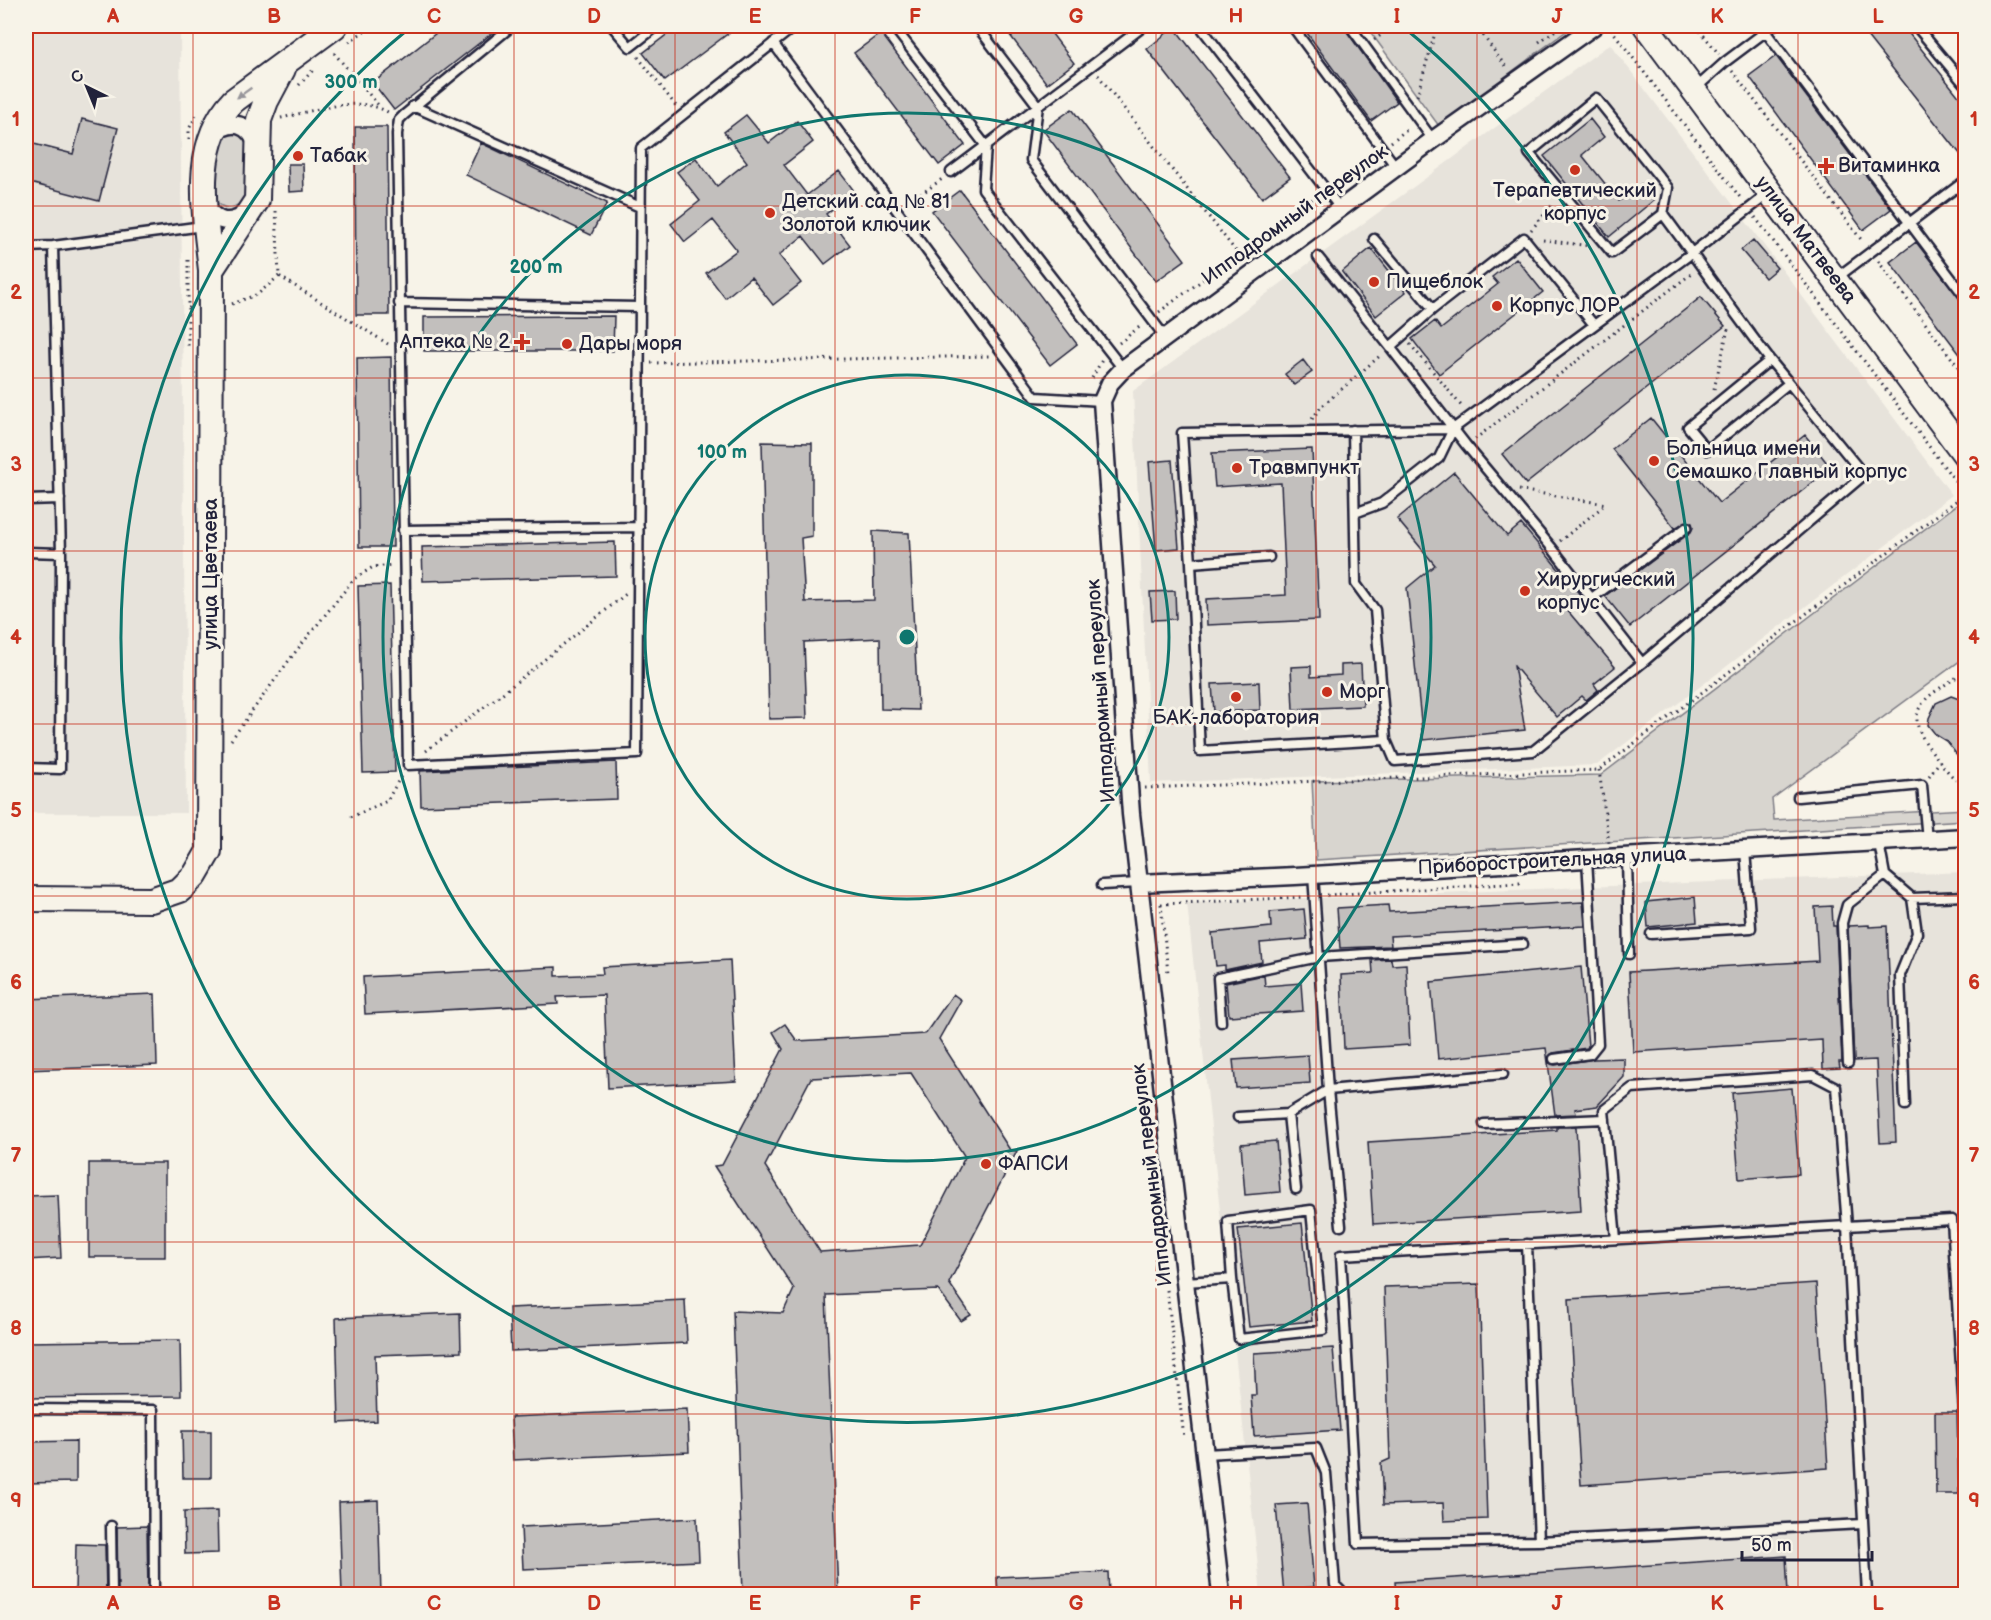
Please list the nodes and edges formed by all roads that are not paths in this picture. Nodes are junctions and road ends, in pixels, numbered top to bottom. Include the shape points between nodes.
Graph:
1 (512, 26) edge
2 (612, 26) edge
3 (657, 26) edge
4 (795, 26) edge
5 (892, 26) edge
6 (977, 26) edge
7 (1144, 26) edge
8 (1200, 26) edge
9 (1292, 26) edge
10 (1350, 26) edge
11 (1594, 26) edge
12 (1646, 26) edge
13 (1916, 26) edge
14 (1769, 28) edge
15 (339, 36) edge
16 (773, 43) junction
17 (288, 62) junction
18 (1965, 86) edge
19 (1693, 90) junction
20 (413, 106) junction
21 (1038, 106) junction
22 (1429, 133) junction
23 (212, 135) junction
24 (258, 146) junction
25 (986, 146) junction
26 (1396, 167) junction
27 (951, 172) road end
28 (1965, 180) edge
29 (1771, 192) junction
30 (640, 207) junction
31 (1340, 208) junction
32 (250, 213) junction
33 (1663, 214) junction
34 (205, 215) junction
35 (1908, 222) junction
36 (1374, 238) dead end
37 (53, 246) junction
38 (26, 247) edge
39 (1692, 253) junction
40 (1318, 256) dead end
41 (212, 270) junction
42 (1835, 279) junction
43 (1965, 298) edge
44 (399, 303) junction
45 (640, 307) junction
46 (1433, 309) junction
47 (1594, 325) junction
48 (1165, 337) junction
49 (1390, 347) junction
50 (1770, 360) junction
51 (1123, 369) junction
52 (1789, 383) junction
53 (1102, 401) junction
54 (1453, 429) junction
55 (1353, 430) junction
56 (1965, 456) edge
57 (60, 499) junction
58 (26, 500) edge
59 (1355, 513) junction
60 (1687, 526) dead end
61 (639, 527) junction
62 (403, 530) junction
63 (26, 552) edge
64 (61, 553) junction
65 (1269, 557) dead end
66 (1191, 563) junction
67 (1592, 598) junction
68 (1642, 663) junction
69 (1386, 740) junction
70 (26, 768) edge
71 (1798, 797) dead end
72 (1965, 837) edge
73 (1927, 840) junction
74 (1879, 843) junction
75 (1745, 850) junction
76 (1619, 857) junction
77 (1587, 859) junction
78 (1313, 875) junction
79 (1885, 875) junction
80 (1139, 883) junction
81 (1102, 885) dead end
82 (1965, 896) edge
83 (1912, 898) junction
84 (26, 899) edge
85 (1651, 934) dead end
86 (1523, 944) dead end
87 (1629, 954) dead end
88 (1319, 957) junction
89 (1221, 1022) dead end
90 (1554, 1059) dead end
91 (1848, 1063) dead end
92 (1503, 1074) dead end
93 (1328, 1090) junction
94 (1905, 1105) dead end
95 (1288, 1114) junction
96 (1238, 1117) dead end
97 (1605, 1119) junction
98 (1484, 1124) dead end
99 (1296, 1189) dead end
100 (1341, 1226) dead end
101 (1847, 1226) junction
102 (1616, 1239) junction
103 (1527, 1245) junction
104 (1232, 1279) junction
105 (1185, 1282) junction
106 (26, 1409) edge
107 (1965, 1447) edge
108 (1205, 1454) junction
109 (1863, 1524) junction
110 (111, 1526) dead end
111 (1539, 1540) junction
112 (112, 1594) edge
113 (154, 1594) edge
114 (1221, 1594) edge
115 (1344, 1594) edge
116 (1867, 1594) edge

1 - 20 lane
2 - 3 lane via 630,47
4 - 16 lane
5 - 25 lane
6 - 21 lane
7 - 21 lane
8 - 31 lane
9 - 26 lane
10 - 22 lane
11 - 22 street, Ипподромный переулок
12 - 19 main road, улица Матвеева
13 - 18 lane
14 - 19 lane
14 - 35 lane
15 - 17 main road, улица Цветаева
16 - 30 lane via 641,148
16 - 53 lane via 1035,397
17 -> 23 main road, улица Цветаева via 233,101 222,113
17 - 24 main road via 259,120
19 - 29 main road, улица Матвеева
20 - 30 lane
20 - 44 lane via 399,120 397,134
21 - 25 lane
21 - 48 lane via 1031,160
22 - 26 street, Ипподромный переулок
23 - 24 street via 235,124 249,131
23 - 34 main road, улица Цветаева via 206,152
24 - 32 main road via 256,200
25 - 27 lane
25 - 51 lane via 983,189
26 - 31 street, Ипподромный переулок
28 - 35 lane
29 - 39 lane
29 - 42 main road, улица Матвеева
30 - 45 lane
31 - 48 street, Ипподромный переулок
32 - 34 street via 225,222
32 - 41 main road
33 - 33 lane via 1668,188 1596,98 1529,153 1612,254
33 - 39 lane
34 - 37 lane
34 - 41 main road, улица Цветаева
35 - 42 lane
35 - 43 lane
36 - 46 lane
37 - 38 lane
37 - 57 lane
39 - 47 lane
39 - 50 lane
40 - 49 lane
41 - 84 main road, улица Цветаева via 209,851 195,875 180,890 151,900
42 - 56 main road, улица Матвеева
44 - 45 lane
44 - 62 lane
45 - 61 lane
46 - 47 lane via 1524,238
46 - 49 lane
47 - 54 lane
48 - 51 street, Ипподромный переулок
49 - 54 lane
50 - 52 lane
50 - 52 lane via 1688,427 1707,450
51 - 53 street, Ипподромный переулок via 1110,383
52 - 68 lane via 1864,475
53 - 80 street, Ипподромный переулок via 1128,780
54 - 55 lane
54 - 59 lane via 1439,458 1382,504
54 - 67 lane
55 - 59 lane
55 - 66 lane via 1182,433
57 - 58 lane
57 - 64 lane
59 - 69 lane via 1356,584 1375,610
60 - 67 lane
61 - 62 lane
61 - 62 lane via 638,754 408,765
63 - 64 lane
64 - 70 lane via 60,769
65 - 66 lane
66 - 69 lane via 1200,751
67 - 68 lane
68 - 69 lane via 1533,751 1395,761
71 - 73 lane via 1922,785
72 - 73 street, Приборостроительная улица
73 - 74 street, Приборостроительная улица
74 - 75 street, Приборостроительная улица
74 - 79 lane
75 - 76 street, Приборостроительная улица
75 - 85 lane via 1751,928
76 - 77 street, Приборостроительная улица
76 - 87 lane
77 - 78 street, Приборостроительная улица
77 - 90 lane via 1598,1044 1590,1054
78 - 80 street, Приборостроительная улица
78 - 88 lane
79 - 83 lane
79 - 91 lane via 1847,905 1842,923
80 - 81 lane
80 - 105 street, Ипподромный переулок
82 - 83 lane
83 - 94 lane via 1917,933 1900,975
86 - 88 lane
88 - 89 lane via 1218,978
88 - 93 lane
92 - 93 lane
93 - 95 lane
93 - 100 lane
95 - 96 lane
95 - 99 lane
97 - 98 lane
97 - 101 lane via 1604,1110 1632,1088 1813,1075 1836,1086
97 - 102 lane
101 - 102 lane
101 - 107 lane via 1952,1220
101 - 109 lane
102 - 103 lane
103 - 111 lane
103 - 111 lane via 1341,1255 1358,1544
104 - 104 lane via 1239,1339 1323,1330 1311,1210 1228,1221
104 - 105 lane
105 - 108 street, Ипподромный переулок
106 - 113 lane via 153,1410
108 - 114 street, Ипподромный переулок
108 - 115 lane via 1316,1448 1326,1473 1335,1585
109 - 111 lane
109 - 116 lane
110 - 112 lane

